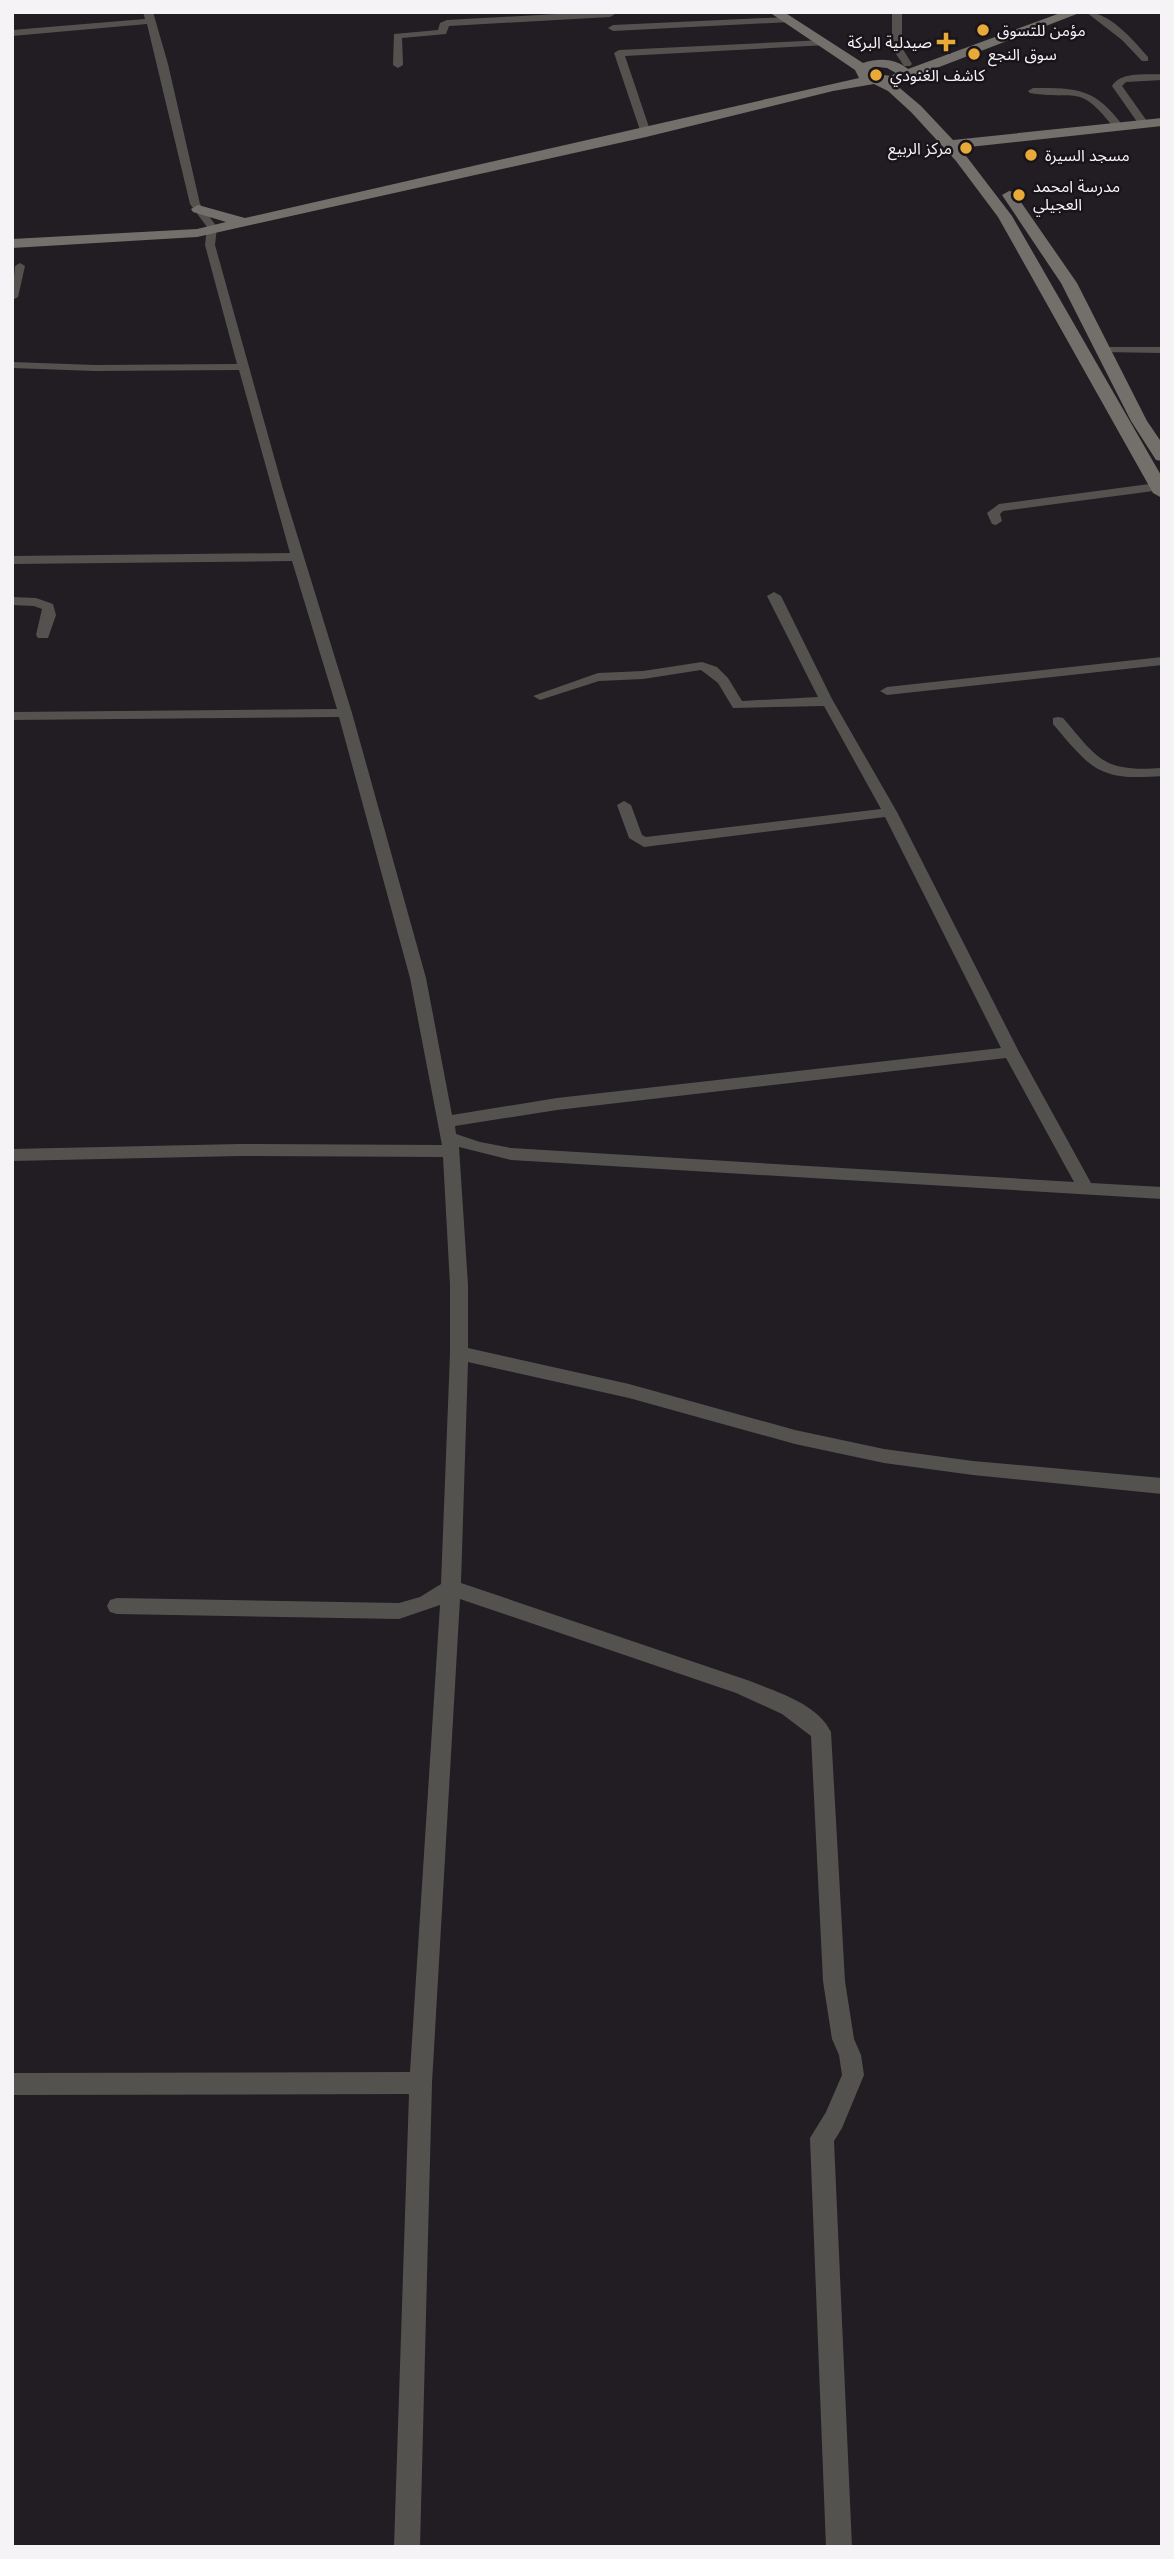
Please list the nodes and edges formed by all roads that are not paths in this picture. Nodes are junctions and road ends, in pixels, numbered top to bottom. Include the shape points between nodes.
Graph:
1 (775, 12) edge
2 (897, 12) edge
3 (1076, 12) edge
4 (1090, 12) edge
5 (610, 13) edge
6 (793, 16) edge
7 (150, 17) edge
8 (1057, 17) edge
9 (613, 28) junction
10 (12, 33) edge
11 (824, 43) junction
12 (619, 53) junction
13 (1145, 59) dead end
14 (398, 65) dead end
15 (861, 69) junction
16 (896, 69) junction
17 (1162, 77) edge
18 (876, 80) junction
19 (833, 87) junction
20 (1033, 91) dead end
21 (1162, 122) edge
22 (1144, 124) junction
23 (1118, 127) junction
24 (646, 133) junction
25 (955, 144) junction
26 (249, 218) junction
27 (200, 223) junction
28 (12, 244) edge
29 (20, 266) dead end
30 (12, 297) edge
31 (1105, 350) junction
32 (1162, 350) edge
33 (12, 365) edge
34 (244, 367) junction
35 (1162, 456) edge
36 (1160, 490) edge
37 (996, 521) dead end
38 (298, 557) junction
39 (12, 560) edge
40 (775, 596) dead end
41 (12, 601) edge
42 (43, 635) dead end
43 (1162, 661) edge
44 (887, 691) dead end
45 (540, 696) dead end
46 (826, 700) junction
47 (345, 713) junction
48 (12, 716) edge
49 (1058, 721) dead end
50 (1162, 772) edge
51 (624, 805) dead end
52 (890, 812) junction
53 (1011, 1052) junction
54 (448, 1137) junction
55 (12, 1155) edge
56 (1085, 1187) junction
57 (1162, 1193) edge
58 (459, 1353) junction
59 (1162, 1486) edge
60 (451, 1588) junction
61 (117, 1606) dead end
62 (421, 2083) junction
63 (12, 2084) edge
64 (407, 2547) edge
65 (839, 2547) edge

1 - 6 main road
2 - 16 street
3 - 8 main road
4 - 13 street
5 - 9 street
5 - 14 street via 447,23 443,32 397,36
6 - 9 street
6 - 11 main road
6 - 16 main road
7 - 10 street
7 - 27 street
8 - 16 main road via 960,53
9 - 12 street
11 - 12 street
11 - 15 main road
12 - 24 street
15 - 16 main road
15 - 18 main road via 862,75
15 - 19 main road
16 - 18 main road
16 - 25 main road
17 - 22 street via 1125,79 1117,86
18 - 19 main road
18 - 25 main road via 901,95
19 - 24 main road
20 - 23 street via 1093,96
21 - 22 main road
22 - 23 main road
23 - 25 main road
24 - 26 main road
25 - 31 main road via 1021,211 1069,283
25 - 36 main road via 1005,216
26 - 27 main road
26 - 27 main road
27 - 28 main road via 154,234
27 - 34 street
29 - 30 street
31 - 32 street
31 - 35 main road via 1139,421
33 - 34 street
34 - 38 street
36 - 37 street via 999,508 993,513
38 - 39 street
38 - 47 street
40 - 46 street
41 - 42 street via 48,607
43 - 44 street
45 - 46 street via 598,677 702,666 723,681 738,705
46 - 52 street
47 - 48 street
47 - 54 street via 418,978
49 - 50 street via 1096,765 1108,772
51 - 52 street via 636,838 644,842
52 - 53 street
53 - 54 street via 557,1104
53 - 56 street
54 - 55 street via 239,1150
54 - 56 street via 511,1154
54 - 58 street
56 - 57 street
58 - 59 street via 884,1456
58 - 60 street
60 - 61 street via 425,1604 399,1611
60 - 62 street
60 - 65 street via 741,1688 797,1711 821,1732 834,1981 853,2075 822,2138
62 - 63 street
62 - 64 street

